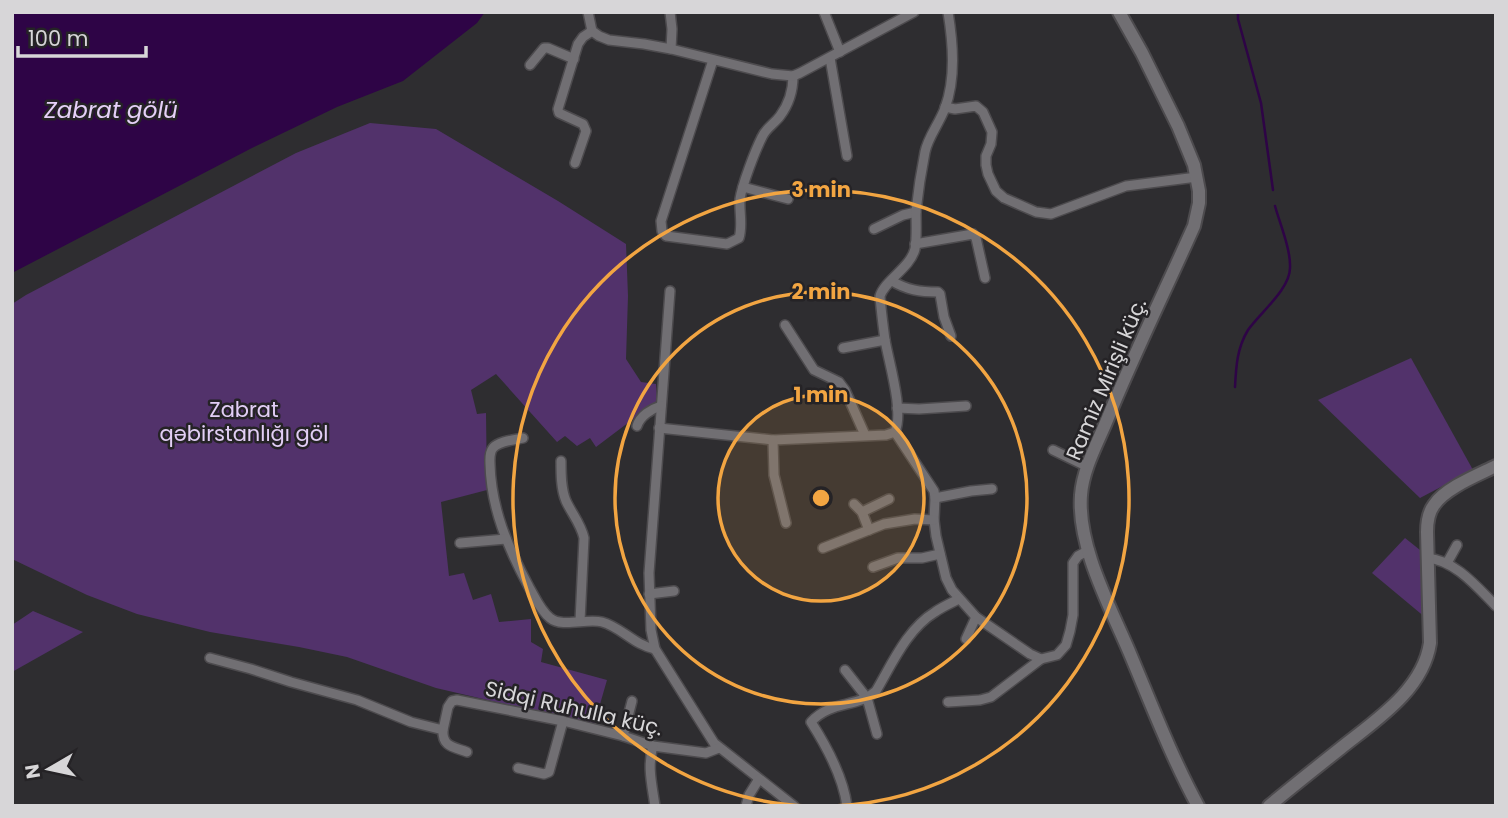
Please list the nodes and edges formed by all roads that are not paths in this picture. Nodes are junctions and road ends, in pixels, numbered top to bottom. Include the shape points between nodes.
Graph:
1 (588, 12) edge
2 (670, 12) edge
3 (824, 12) edge
4 (914, 12) edge
5 (948, 12) edge
6 (1119, 12) edge
7 (592, 31) junction
8 (671, 49) junction
9 (840, 52) junction
10 (830, 58) junction
11 (574, 60) junction
12 (713, 60) junction
13 (530, 65) dead end
14 (793, 76) junction
15 (945, 107) junction
16 (847, 156) dead end
17 (575, 163) dead end
18 (1197, 177) junction
19 (743, 187) junction
20 (788, 199) dead end
21 (916, 212) junction
22 (874, 229) dead end
23 (915, 244) junction
24 (985, 278) dead end
25 (892, 281) junction
26 (670, 291) dead end
27 (785, 325) dead end
28 (951, 335) dead end
29 (885, 340) junction
30 (843, 348) dead end
31 (661, 406) junction
32 (967, 407) dead end
33 (897, 408) junction
34 (637, 426) dead end
35 (659, 428) junction
36 (895, 432) junction
37 (865, 435) junction
38 (523, 438) dead end
39 (773, 440) junction
40 (1053, 450) dead end
41 (561, 461) dead end
42 (1088, 467) junction
43 (1495, 469) edge
44 (992, 489) dead end
45 (935, 498) junction
46 (889, 499) dead end
47 (853, 504) dead end
48 (862, 512) junction
49 (934, 520) junction
50 (786, 523) dead end
51 (869, 530) junction
52 (506, 540) junction
53 (460, 543) dead end
54 (1457, 545) dead end
55 (823, 548) dead end
56 (1089, 550) junction
57 (940, 554) junction
58 (1427, 558) junction
59 (1447, 563) junction
60 (873, 566) dead end
61 (674, 590) dead end
62 (649, 594) junction
63 (959, 599) junction
64 (1496, 606) edge
65 (976, 617) junction
66 (580, 621) junction
67 (966, 639) dead end
68 (655, 649) junction
69 (210, 658) dead end
70 (1041, 659) junction
71 (845, 670) dead end
72 (867, 698) junction
73 (632, 701) dead end
74 (948, 702) dead end
75 (563, 721) junction
76 (443, 730) junction
77 (877, 734) dead end
78 (623, 736) junction
79 (653, 746) junction
80 (719, 748) junction
81 (467, 752) dead end
82 (518, 768) dead end
83 (759, 779) junction
84 (655, 806) edge
85 (746, 806) edge
86 (794, 806) edge
87 (847, 806) edge
88 (1198, 806) edge
89 (1269, 806) edge

1 - 7 street
2 - 8 street
3 - 9 street
4 - 9 street
5 - 15 street via 952,65
6 - 18 street, Ramiz Mirişli küç. via 1178,126
7 - 8 street via 609,40
7 - 11 street via 578,44
8 - 12 street
9 - 10 street
10 - 14 street
10 - 16 street
11 - 13 street via 544,48
11 - 17 street via 558,109 586,127
12 - 14 street
12 - 19 street via 661,221 662,231 666,236 727,244 740,237
14 - 19 street via 791,97 761,138
15 - 18 street via 976,106 983,112 992,132 986,165 996,191 1036,212 1051,214 1126,186
15 - 21 street via 926,150
18 - 42 street, Ramiz Mirişli küç. via 1199,203 1194,226
19 - 20 street
21 - 22 street
21 - 23 street
23 - 24 street via 973,234
23 - 25 street
25 - 28 street via 901,287 938,292
25 - 29 street via 880,296
26 - 31 street
27 - 37 street via 810,366 845,390
29 - 30 street
29 - 33 street
31 - 34 street via 640,418
31 - 35 street
32 - 33 street
33 - 36 street
35 - 39 street
35 - 62 street
36 - 37 street
36 - 45 street
37 - 39 street
38 - 52 street via 493,447 490,454 493,493
39 - 50 street via 774,475
40 - 42 street
41 - 66 street via 565,499 584,538
42 - 56 street, Ramiz Mirişli küç. via 1081,507
43 - 58 street via 1436,502 1427,524
44 - 45 street
45 - 49 street
46 - 48 street
47 - 48 street
48 - 51 street
49 - 51 street via 902,520
49 - 57 street
51 - 55 street
52 - 53 street
52 - 66 street via 550,619
54 - 59 street
56 - 70 street via 1073,564 1073,615 1066,645
56 - 88 street, Ramiz Mirişli küç.
57 - 60 street
57 - 63 street via 946,578
58 - 59 street
58 - 89 street via 1430,643 1417,678 1377,720
59 - 64 street
61 - 62 street
62 - 68 street
63 - 65 street
63 - 72 street via 936,610 914,631
65 - 67 street
65 - 70 street
66 - 68 street via 605,623
68 - 80 street
69 - 76 street
70 - 74 street via 991,697
71 - 72 street
72 - 77 street
72 - 87 street via 840,705 811,722 840,777
73 - 78 street
75 - 76 street, Sidqi Ruhulla küç. via 457,700 448,707
75 - 78 street, Sidqi Ruhulla küç.
75 - 82 street via 549,772
76 - 81 street via 445,743
78 - 79 street, Sidqi Ruhulla küç.
79 - 80 street, Sidqi Ruhulla küç. via 706,753
79 - 84 street via 649,767
80 - 83 street
83 - 85 street
83 - 86 street

